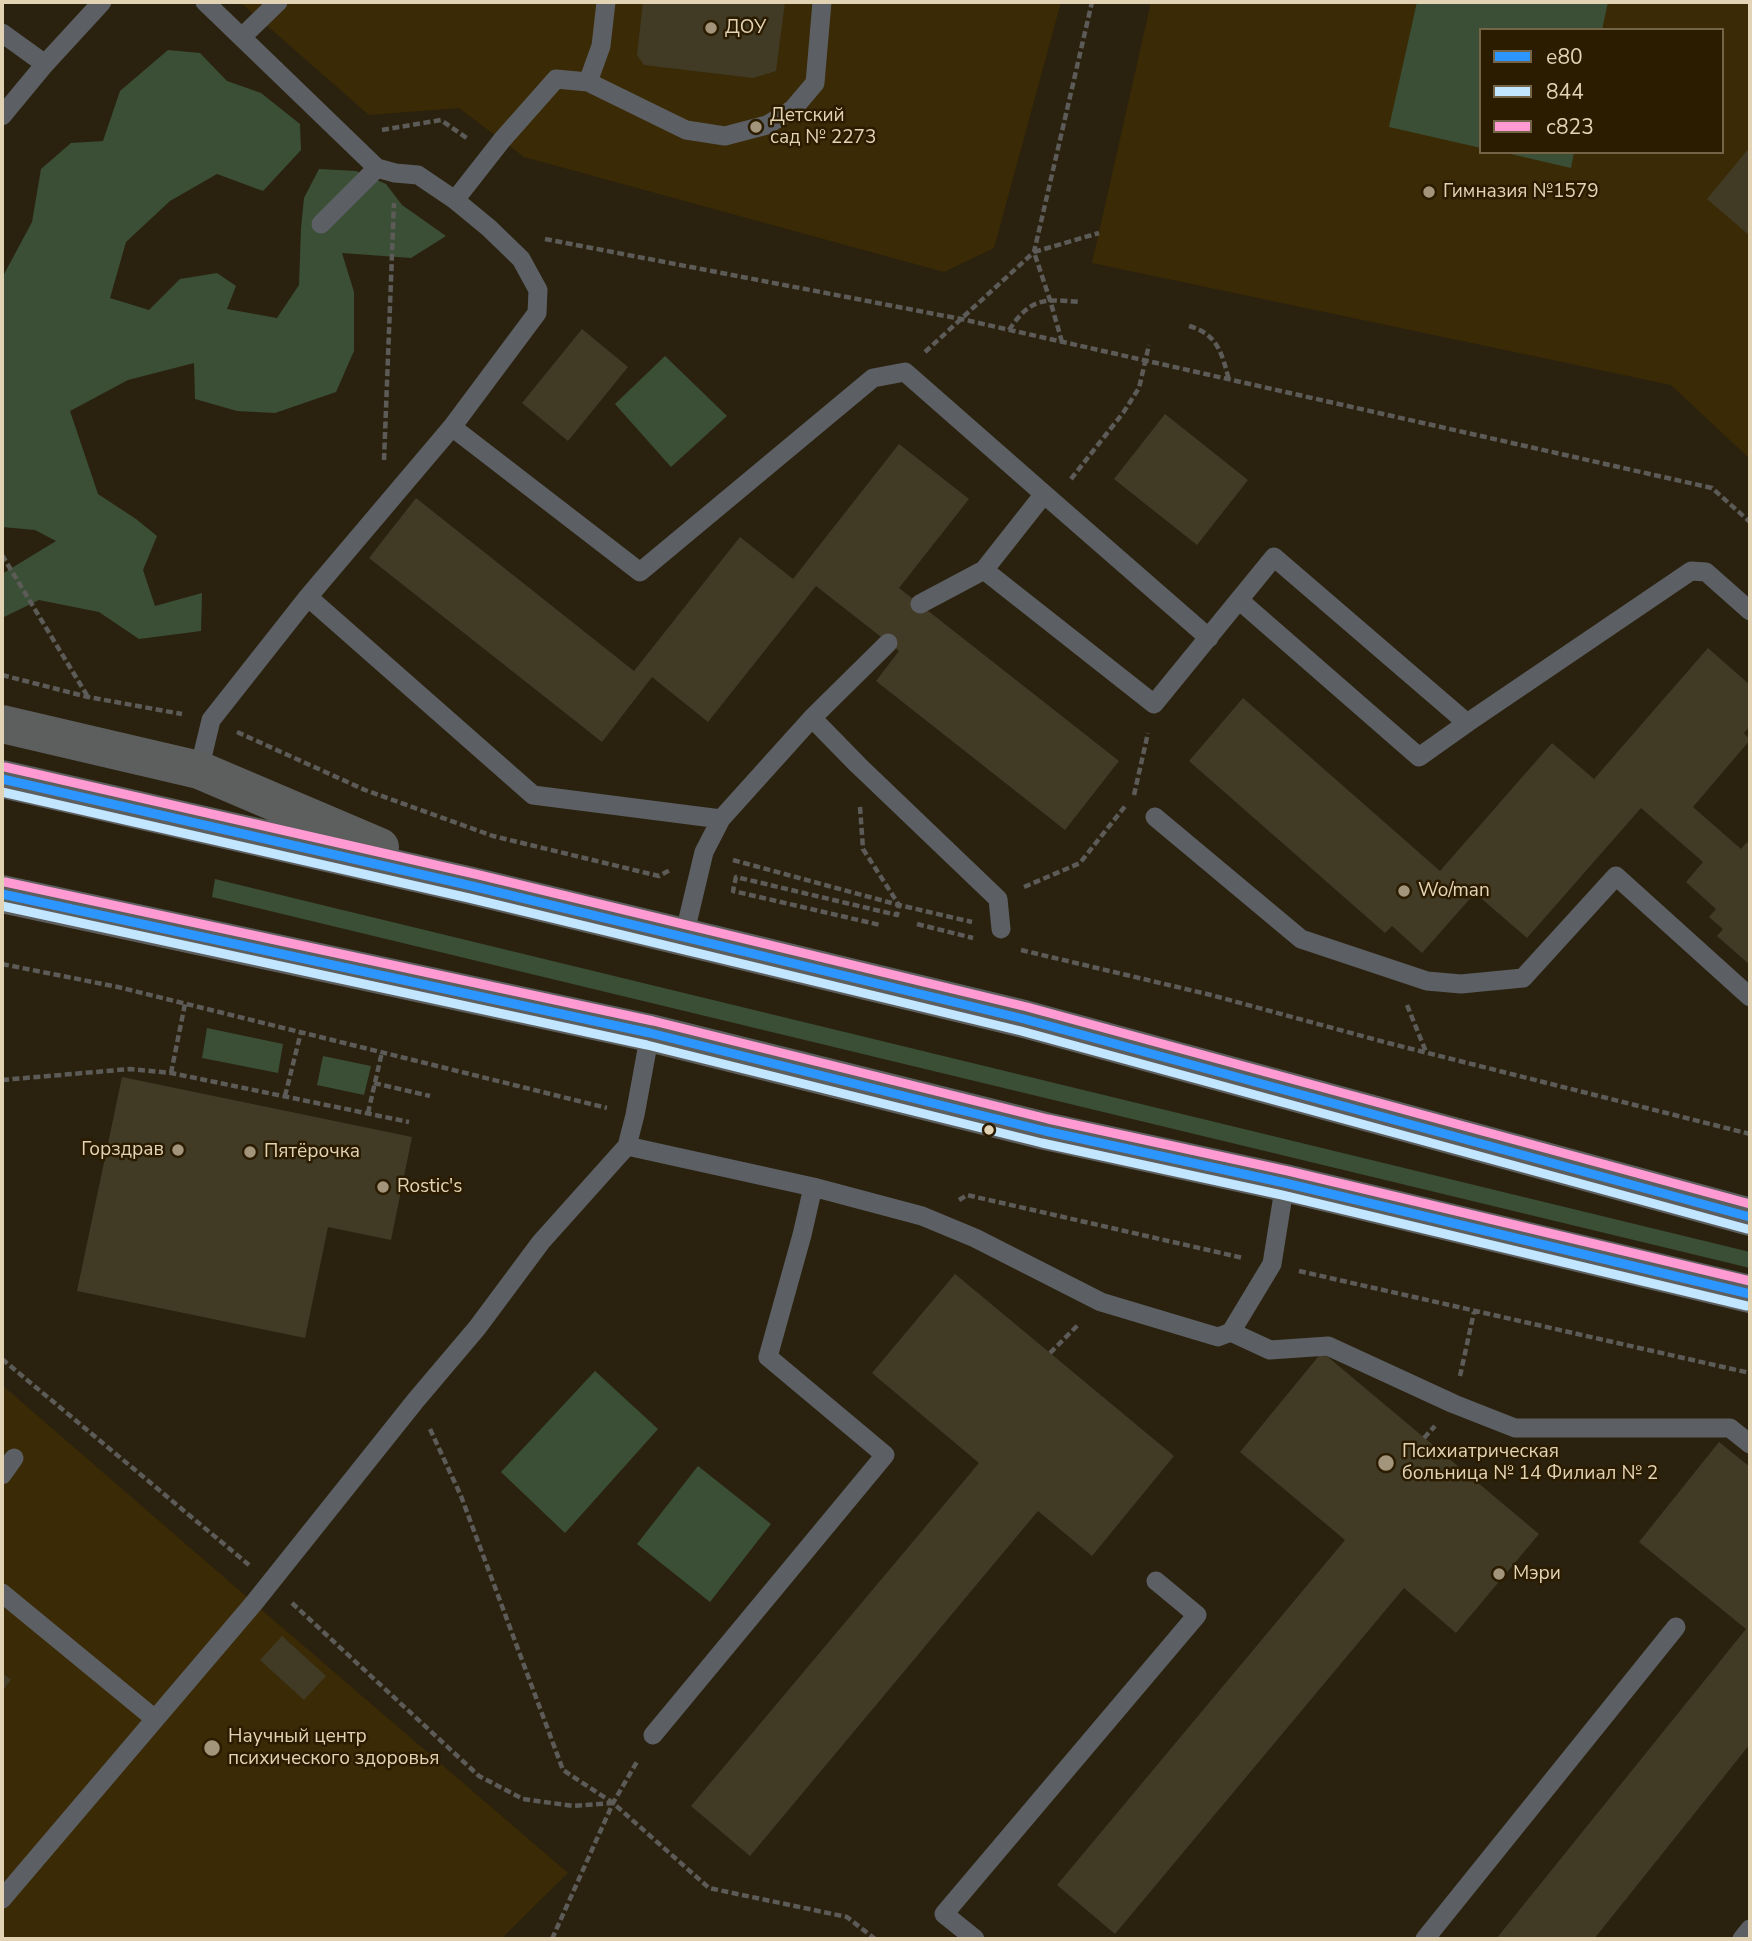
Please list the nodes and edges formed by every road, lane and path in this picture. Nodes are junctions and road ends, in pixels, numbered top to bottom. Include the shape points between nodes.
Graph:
1 (103, 2) edge
2 (205, 2) edge
3 (278, 2) edge
4 (606, 2) edge
5 (822, 2) edge
6 (1092, 2) edge
7 (2, 33) edge
8 (242, 37) junction
9 (45, 64) junction
10 (588, 82) junction
11 (2, 116) edge
12 (371, 126) dead end
13 (490, 155) junction
14 (386, 170) junction
15 (455, 200) junction
16 (321, 224) dead end
17 (489, 228) junction
18 (1099, 233) dead end
19 (1034, 252) junction
20 (1050, 300) junction
21 (1080, 302) dead end
22 (961, 319) junction
23 (1189, 326) dead end
24 (1009, 330) junction
25 (1062, 342) junction
26 (1149, 345) dead end
27 (1146, 361) junction
28 (905, 372) junction
29 (1229, 380) junction
30 (453, 427) junction
31 (1049, 498) junction
32 (382, 510) junction
33 (1750, 522) edge
34 (2, 555) edge
35 (984, 570) junction
36 (308, 597) junction
37 (1239, 600) junction
38 (920, 604) dead end
39 (1750, 611) edge
40 (1209, 638) junction
41 (888, 643) dead end
42 (2, 675) edge
43 (88, 697) junction
44 (1154, 704) junction
45 (813, 718) junction
46 (211, 720) junction
47 (1467, 723) junction
48 (2, 724) edge
49 (858, 765) junction
50 (199, 770) junction
51 (2, 779) edge
52 (1155, 817) dead end
53 (721, 819) junction
54 (704, 852) junction
55 (472, 886) junction
56 (2, 894) edge
57 (998, 899) junction
58 (899, 905) junction
59 (880, 925) dead end
60 (917, 925) dead end
61 (1001, 929) junction
62 (684, 936) junction
63 (981, 940) dead end
64 (1393, 969) junction
65 (1750, 997) edge
66 (186, 1004) dead end
67 (300, 1032) dead end
68 (650, 1033) junction
69 (382, 1052) dead end
70 (1426, 1053) junction
71 (171, 1073) junction
72 (2, 1080) edge
73 (374, 1083) junction
74 (430, 1096) dead end
75 (285, 1097) junction
76 (368, 1113) junction
77 (408, 1122) dead end
78 (1750, 1135) edge
79 (627, 1146) junction
80 (1285, 1183) junction
81 (813, 1187) junction
82 (1749, 1213) edge
83 (1750, 1294) edge
84 (1101, 1302) junction
85 (1231, 1332) junction
86 (1050, 1353) dead end
87 (2, 1359) edge
88 (416, 1400) junction
89 (1750, 1444) edge
90 (14, 1458) dead end
91 (2, 1475) edge
92 (1156, 1581) dead end
93 (270, 1583) junction
94 (2, 1593) edge
95 (1676, 1627) dead end
96 (155, 1719) junction
97 (653, 1735) joint
98 (613, 1803) junction
99 (2, 1899) edge
100 (1750, 1929) edge
101 (552, 1939) edge
102 (875, 1939) edge
103 (975, 1939) edge
104 (1425, 1939) edge
105 (1742, 1939) edge

1 - 9 lane
2 - 8 lane
3 - 8 lane
4 - 10 lane via 601,46
5 - 10 lane via 814,83 793,109 767,125 724,135 685,130
6 - 19 path
7 - 9 lane
8 - 14 lane
9 - 11 lane
10 - 13 lane via 556,79
12 - 13 path via 382,130 441,120
13 - 15 lane
14 - 15 lane via 418,175
14 - 16 lane
14 - 32 path
15 - 17 lane
17 - 22 path
17 - 30 lane via 527,269 538,290 537,313
18 - 19 path
19 - 20 path
19 - 22 path
20 - 21 path
20 - 24 path via 1020,313
20 - 25 path
22 - 24 path
22 - 28 path
23 - 29 path via 1214,340
24 - 25 path
25 - 27 path
26 - 27 path
27 - 29 path
27 - 31 path via 1139,388 1124,413
28 - 30 lane via 873,377 640,572
28 - 31 lane
29 - 33 path via 1712,488
30 - 32 lane
31 - 35 lane
31 - 40 lane
32 - 36 lane
34 - 43 path
35 - 38 lane
35 - 44 lane
36 - 46 lane
36 - 53 lane via 533,795
37 - 40 lane
37 - 47 lane via 1419,757
37 - 47 lane via 1274,556
39 - 47 lane via 1706,572 1691,571
40 - 44 lane
41 - 45 lane
42 - 43 path
43 - 46 path
44 - 57 path via 1135,794 1080,863
45 - 49 lane
45 - 53 lane
46 - 50 lane
46 - 54 path via 366,790 493,836 659,876
48 - 50 main road
49 - 57 lane
49 - 58 path via 863,849
50 - 55 main road
51 - 55 main road
52 - 64 lane via 1301,939
53 - 54 lane
54 - 58 path
54 - 62 lane
55 - 62 main road
56 - 68 main road
57 - 61 lane
58 - 59 path via 897,915 736,877 733,891
58 - 61 path
60 - 63 path
61 - 70 path via 1015,949
62 - 82 main road via 1024,1018
64 - 65 lane via 1427,981 1461,984 1523,978 1616,876
64 - 70 path
66 - 71 path
67 - 75 path
68 - 79 lane
68 - 80 main road via 1045,1131
69 - 73 path
70 - 78 path
71 - 72 path via 130,1069
71 - 75 path
73 - 74 path
73 - 76 path
75 - 76 path
76 - 77 path
79 - 81 lane
79 - 88 lane via 541,1242
80 - 83 main road
80 - 85 lane via 1272,1264
81 - 84 lane via 933,1220
81 - 97 lane via 768,1357 885,1455
84 - 85 lane via 1218,1337
84 - 86 path
85 - 89 lane via 1270,1350 1328,1346 1515,1428 1730,1429
87 - 93 path
88 - 93 lane
88 - 98 path via 461,1496 563,1770
90 - 91 lane
92 - 103 lane via 1197,1615 944,1914
93 - 96 lane
93 - 98 path via 479,1776 523,1799 573,1806
94 - 96 lane
95 - 104 lane
96 - 99 lane
97 - 98 path
98 - 101 path
98 - 102 path via 709,1888 847,1917
100 - 105 lane

